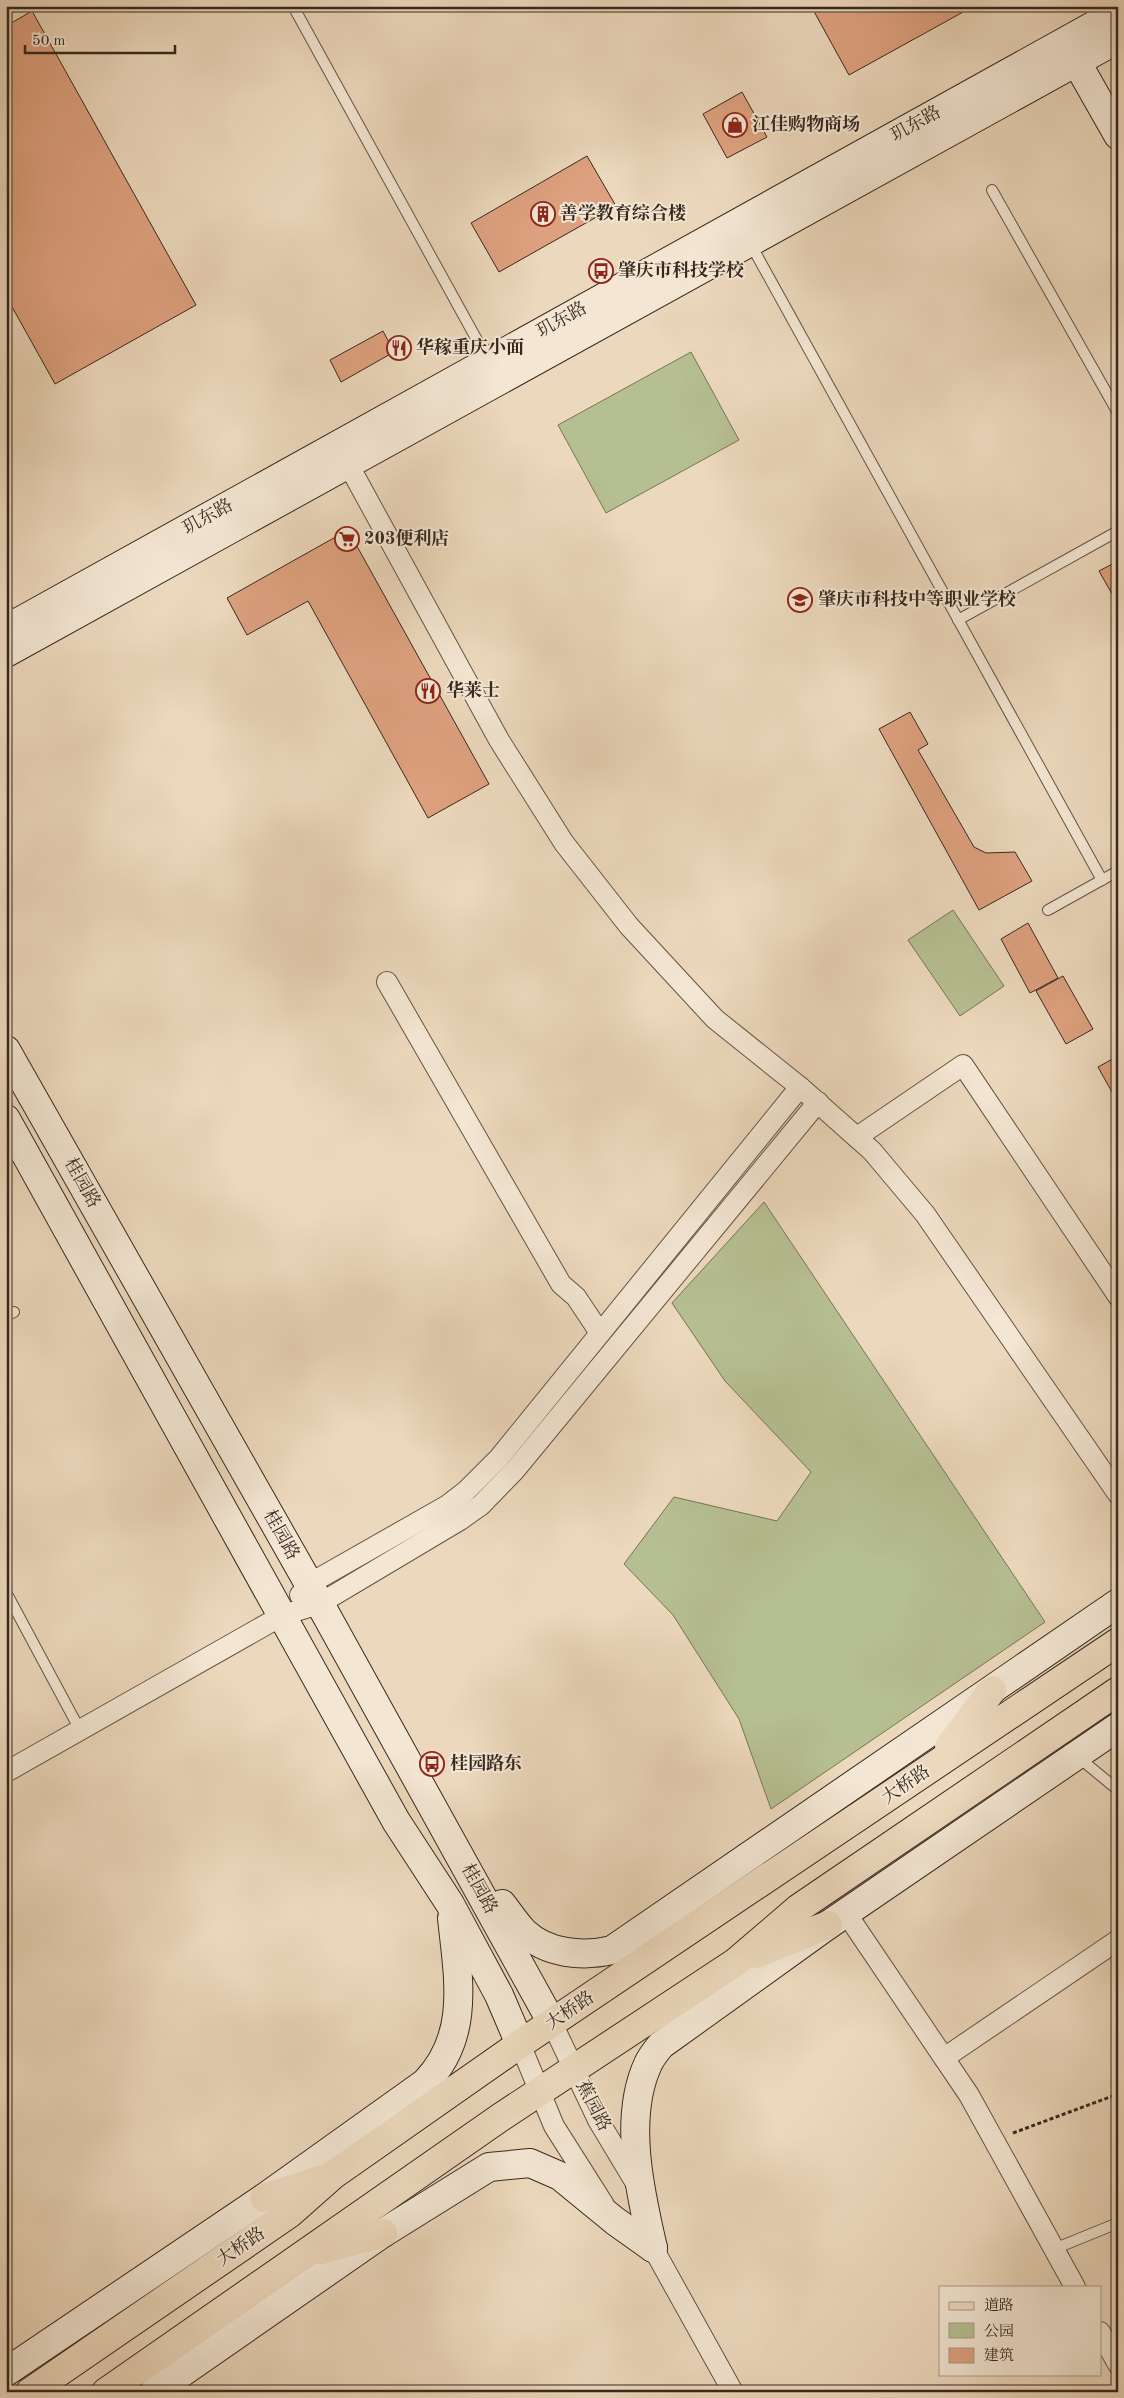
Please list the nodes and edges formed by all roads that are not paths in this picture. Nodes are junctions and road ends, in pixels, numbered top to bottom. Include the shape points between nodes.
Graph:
1 (293, 6) edge
2 (1113, 33) edge
3 (1071, 51) junction
4 (1118, 135) edge
5 (992, 190) dead end
6 (750, 242) junction
7 (494, 371) junction
8 (1118, 413) edge
9 (343, 454) junction
10 (1118, 532) edge
11 (958, 620) junction
12 (12, 631) edge
13 (1118, 871) edge
14 (1102, 880) junction
15 (1048, 910) dead end
16 (387, 982) dead end
17 (6, 1050) edge
18 (800, 1087) junction
19 (818, 1102) junction
20 (6, 1119) edge
21 (857, 1137) junction
22 (1118, 1296) edge
23 (600, 1333) junction
24 (1115, 1483) edge
25 (6, 1592) edge
26 (314, 1594) junction
27 (1118, 1603) edge
28 (283, 1615) junction
29 (1118, 1642) edge
30 (992, 1690) junction
31 (1118, 1690) edge
32 (1118, 1727) edge
33 (80, 1730) junction
34 (1076, 1756) junction
35 (937, 1765) junction
36 (6, 1772) edge
37 (1118, 1790) edge
38 (454, 1844) junction
39 (450, 1904) junction
40 (837, 1919) junction
41 (1118, 1940) edge
42 (736, 1962) junction
43 (552, 2023) junction
44 (520, 2044) junction
45 (944, 2058) junction
46 (574, 2068) junction
47 (539, 2091) junction
48 (333, 2175) junction
49 (638, 2186) junction
50 (264, 2198) junction
51 (615, 2221) junction
52 (1118, 2223) edge
53 (384, 2233) junction
54 (653, 2248) junction
55 (1054, 2249) junction
56 (302, 2256) junction
57 (1074, 2286) edge
58 (1102, 2336) edge
59 (149, 2363) junction
60 (1118, 2364) edge
61 (6, 2372) edge
62 (30, 2392) edge
63 (106, 2392) edge
64 (126, 2392) edge
65 (154, 2392) edge
66 (733, 2392) edge

1 - 7 lane
2 - 3 main road, 玑东路
3 - 4 main road
3 - 6 main road, 玑东路
3 - 7 main road, 玑东路
5 - 8 lane
6 - 7 main road, 玑东路
6 - 11 lane
7 - 9 main road, 玑东路
9 - 12 main road, 玑东路
9 - 18 street via 499,740 564,843 630,926 715,1019
10 - 11 lane
11 - 14 lane
13 - 14 lane
14 - 15 lane
16 - 23 street via 561,1284 576,1297
17 - 26 main road, 桂园路
18 - 19 street
18 - 23 street
19 - 21 street
19 - 26 street via 500,1487 460,1520
20 - 28 main road, 桂园路
21 - 22 street via 963,1065
21 - 24 street via 925,1214
23 - 26 street via 498,1458 466,1491
25 - 33 lane
26 - 28 street
26 - 38 main road, 桂园路
27 - 30 main road
28 - 33 street
28 - 39 main road, 桂园路 via 396,1821
29 - 35 main road, 大桥路
30 - 35 main road
30 - 38 main road via 612,1950 591,1955 563,1951 537,1942 524,1932
31 - 42 main road via 799,1908
32 - 34 main road
33 - 36 street
34 - 37 lane
34 - 40 main road
35 - 43 main road, 大桥路
38 - 43 main road, 桂园路
39 - 44 main road, 桂园路 via 499,1995
39 - 50 main road via 460,1995 455,2031 439,2068 425,2083
40 - 42 main road
40 - 45 street
40 - 49 main road via 660,2045 648,2063 639,2091 635,2138
41 - 45 street
42 - 46 main road
43 - 44 main road, 大桥路
43 - 46 street, 蕉园路
44 - 47 street
44 - 48 main road, 大桥路
45 - 55 street via 969,2095
46 - 47 main road
46 - 49 street, 蕉园路 via 598,2120
47 - 51 street via 554,2126
47 - 56 main road
48 - 50 main road
48 - 62 main road, 大桥路 via 289,2214
49 - 54 main road
50 - 61 main road
51 - 53 main road via 560,2176 530,2163 489,2167
51 - 54 main road
52 - 55 lane
53 - 56 main road
53 - 65 main road
54 - 66 street
55 - 57 street
56 - 59 main road
58 - 60 street
59 - 63 main road
59 - 64 main road

